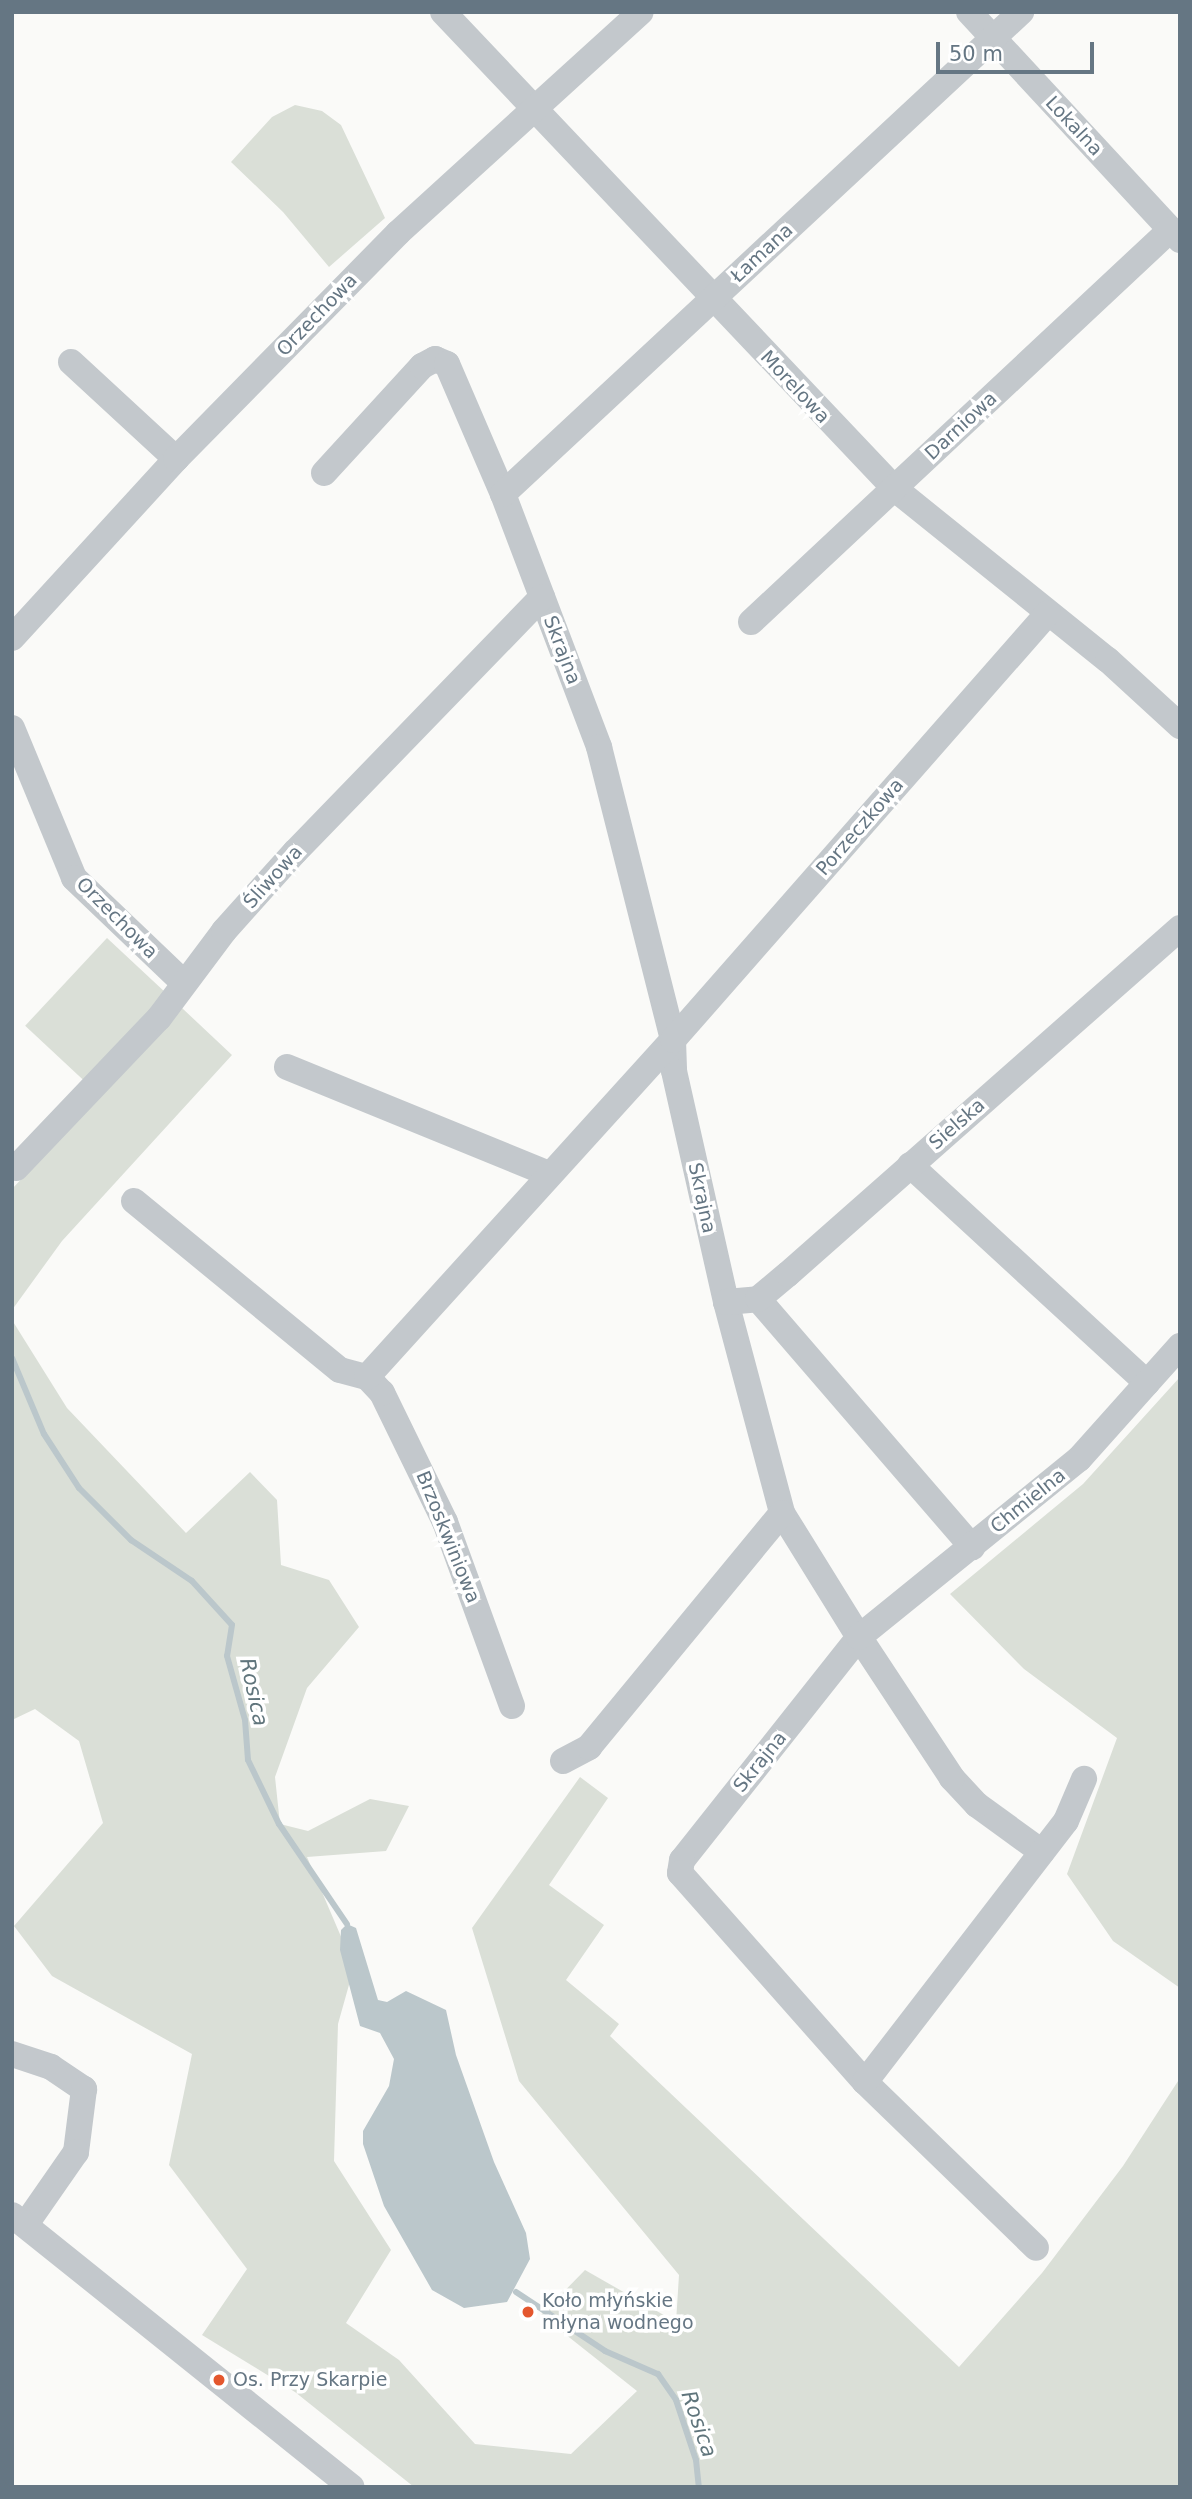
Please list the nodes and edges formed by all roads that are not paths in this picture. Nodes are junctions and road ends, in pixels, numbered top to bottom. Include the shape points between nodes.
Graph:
1 (443, 12) edge
2 (641, 12) edge
3 (969, 12) edge
4 (1021, 12) edge
5 (993, 38) junction
6 (535, 110) junction
7 (1175, 235) edge
8 (713, 299) junction
9 (71, 362) dead end
10 (176, 459) junction
11 (324, 473) dead end
12 (895, 489) junction
13 (503, 495) junction
14 (542, 597) junction
15 (1048, 613) junction
16 (751, 622) dead end
17 (12, 638) edge
18 (1180, 726) edge
19 (12, 729) edge
20 (1180, 928) edge
21 (184, 984) junction
22 (673, 1040) junction
23 (287, 1067) dead end
24 (910, 1165) junction
25 (16, 1168) dead end
26 (549, 1174) junction
27 (134, 1200) dead end
28 (758, 1299) junction
29 (726, 1302) junction
30 (1180, 1346) edge
31 (367, 1377) junction
32 (1147, 1382) junction
33 (782, 1513) junction
34 (972, 1547) junction
35 (859, 1637) junction
36 (512, 1706) dead end
37 (563, 1761) dead end
38 (1084, 1779) dead end
39 (1042, 1852) junction
40 (12, 2054) edge
41 (865, 2082) junction
42 (19, 2220) edge
43 (1036, 2248) dead end
44 (351, 2487) edge

1 - 6 street, Morelowa
2 - 6 street, Orzechowa
3 - 5 street, Lokalna
4 - 5 street, Łamana
5 - 7 street, Lokalna
5 - 8 street, Łamana
6 - 8 street, Morelowa
6 - 10 street, Orzechowa via 398,233
7 - 12 street, Darniowa
8 - 12 street, Morelowa
8 - 13 street, Łamana
9 - 10 street
10 - 17 street, Orzechowa
11 - 13 street, Skrajna via 422,366 435,359 447,364
12 - 15 street, Morelowa
12 - 16 street, Darniowa
13 - 14 street, Skrajna
14 - 21 street, Śliwowa via 295,852
14 - 22 street, Skrajna via 599,747
15 - 18 street, Morelowa
15 - 22 street, Porzeczkowa
19 - 21 street, Orzechowa via 74,877
20 - 24 street, Sielska
21 - 25 street, Śliwowa via 159,1018
22 - 26 street
22 - 29 street, Skrajna via 674,1071
23 - 26 street
24 - 28 street, Sielska
24 - 32 street
26 - 31 street
27 - 31 street via 340,1370
28 - 29 street
28 - 34 street
29 - 33 street, Skrajna
30 - 32 street, Chmielna
31 - 36 street, Brzoskwiniowa via 387,1404 445,1522
32 - 34 street, Chmielna via 1079,1460
33 - 35 street, Skrajna
33 - 37 street via 589,1747
34 - 35 street, Chmielna
35 - 39 street via 952,1778 977,1805
35 - 41 street, Skrajna via 682,1860 680,1873
38 - 39 street via 1066,1821
39 - 41 street
40 - 42 street via 51,2067 84,2090 76,2151
41 - 43 street, Skrajna
42 - 44 street

